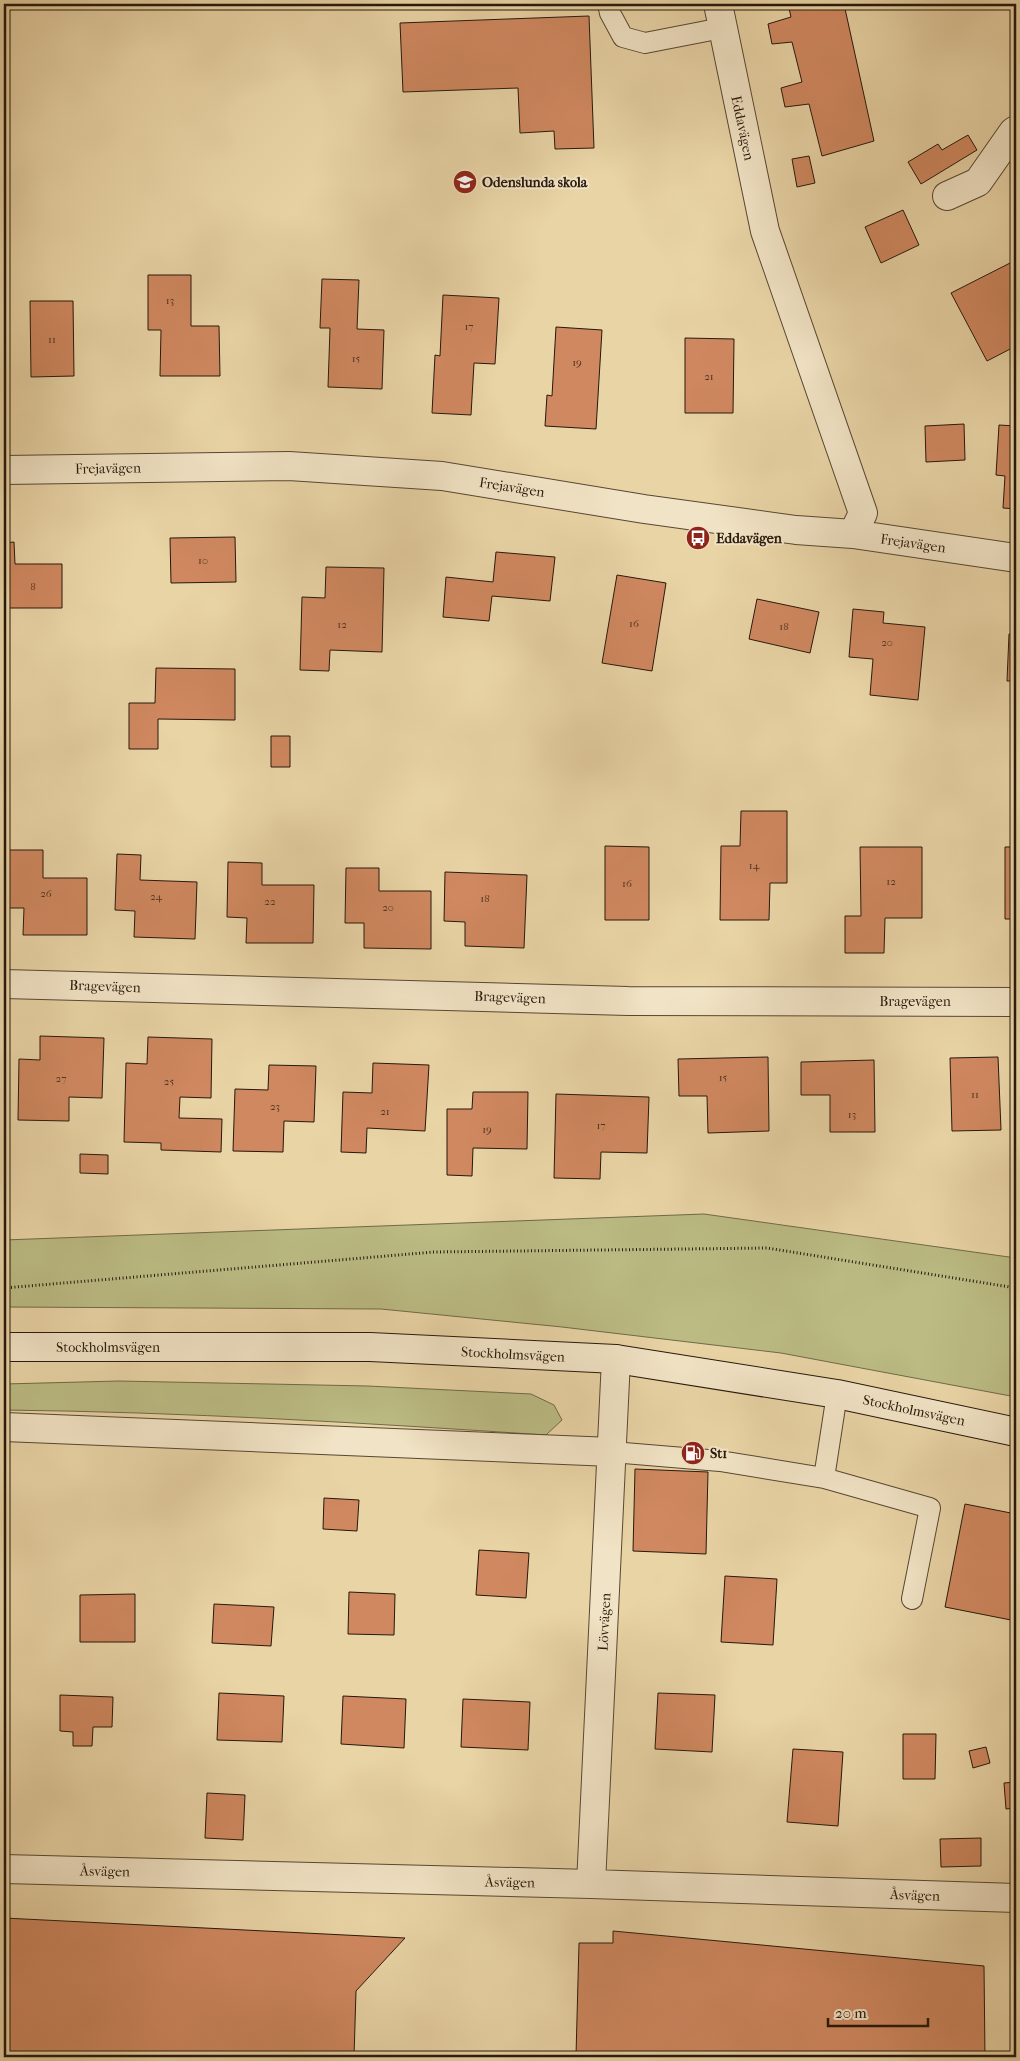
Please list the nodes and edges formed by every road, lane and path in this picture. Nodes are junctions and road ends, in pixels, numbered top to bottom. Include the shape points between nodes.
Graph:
1 (608, 4) edge
2 (720, 16) edge
3 (1016, 130) edge
4 (947, 196) dead end
5 (4, 470) edge
6 (853, 534) junction
7 (1016, 558) edge
8 (4, 984) edge
9 (1016, 1002) edge
10 (4, 1288) edge
11 (1016, 1288) edge
12 (4, 1347) edge
13 (616, 1359) junction
14 (837, 1394) junction
15 (4, 1427) edge
16 (1016, 1432) edge
17 (612, 1452) junction
18 (824, 1478) junction
19 (912, 1599) dead end
20 (4, 1869) edge
21 (591, 1884) junction
22 (1016, 1898) edge

1 - 2 lane via 623,37 645,43
2 - 6 street, Eddavägen via 765,231 863,513
3 - 4 street via 978,182
5 - 6 street, Frejavägen via 289,466 442,476 644,509 796,530
6 - 7 street, Frejavägen
8 - 9 street, Bragevägen via 628,1000
10 - 11 path via 434,1252 767,1248
12 - 13 street, Stockholmsvägen via 370,1347
13 - 14 street, Stockholmsvägen
13 - 17 street, Lövvägen
14 - 16 street, Stockholmsvägen
14 - 18 lane
15 - 17 street
17 - 18 lane via 720,1461
17 - 21 street, Lövvägen
18 - 19 lane via 930,1508
20 - 21 street, Åsvägen
21 - 22 street, Åsvägen

